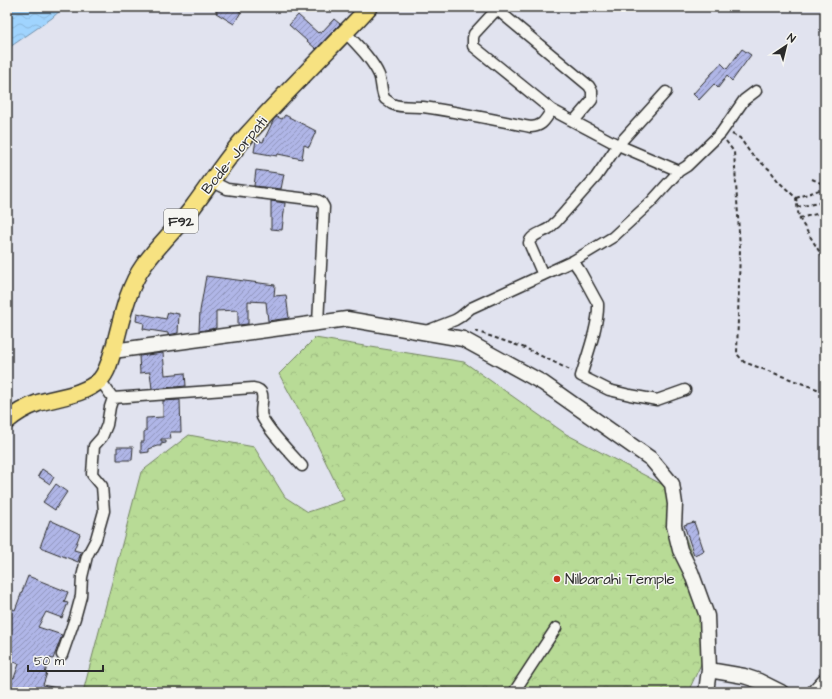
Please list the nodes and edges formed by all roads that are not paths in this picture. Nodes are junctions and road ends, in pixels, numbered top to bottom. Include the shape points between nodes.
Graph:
1 (369, 7) edge
2 (495, 8) edge
3 (345, 32) junction
4 (756, 91) dead end
5 (666, 92) dead end
6 (552, 110) junction
7 (574, 121) junction
8 (618, 145) junction
9 (679, 171) junction
10 (211, 181) junction
11 (573, 261) junction
12 (543, 275) junction
13 (318, 323) junction
14 (424, 332) junction
15 (113, 351) junction
16 (100, 380) junction
17 (686, 390) dead end
18 (113, 398) junction
19 (7, 421) edge
20 (302, 466) dead end
21 (556, 628) dead end
22 (62, 655) dead end
23 (709, 670) junction
24 (825, 680) edge
25 (514, 692) edge
26 (706, 692) edge
27 (781, 692) edge
28 (814, 692) edge

1 - 3 main road, Bode- Jorpati / F92
2 - 6 street via 474,34 473,46
2 - 7 street via 589,86 592,100
3 - 6 street via 359,46 379,74 384,96 392,104 531,127 541,125
3 - 10 main road, Bode- Jorpati / F92 via 246,136
4 - 9 street via 744,100 721,133
5 - 8 street
6 - 7 street
7 - 8 street
8 - 9 street
8 - 12 street via 596,177 556,222 529,240
9 - 11 street via 626,226
10 - 13 street via 227,189 321,202 324,207
10 - 15 main road, Bode- Jorpati / F92 via 139,272
11 - 12 street
11 - 17 street via 599,310 581,376 609,390 657,400
12 - 14 street via 471,308 455,320
13 - 14 main road via 347,319
13 - 15 main road
14 - 23 main road via 463,339 543,383 651,459 667,477 672,484 675,504 674,526 680,550 708,616
15 - 16 main road, Bode- Jorpati / F92 via 106,372
16 - 18 street
16 - 19 main road via 76,393 38,403
18 - 20 street via 257,388 262,394 261,414 269,428
18 - 22 street via 107,425 102,437 94,446 92,474 102,486 104,511 96,539 87,556 81,596
21 - 25 street
23 - 26 main road
23 - 27 main road via 744,676
24 - 28 main road

